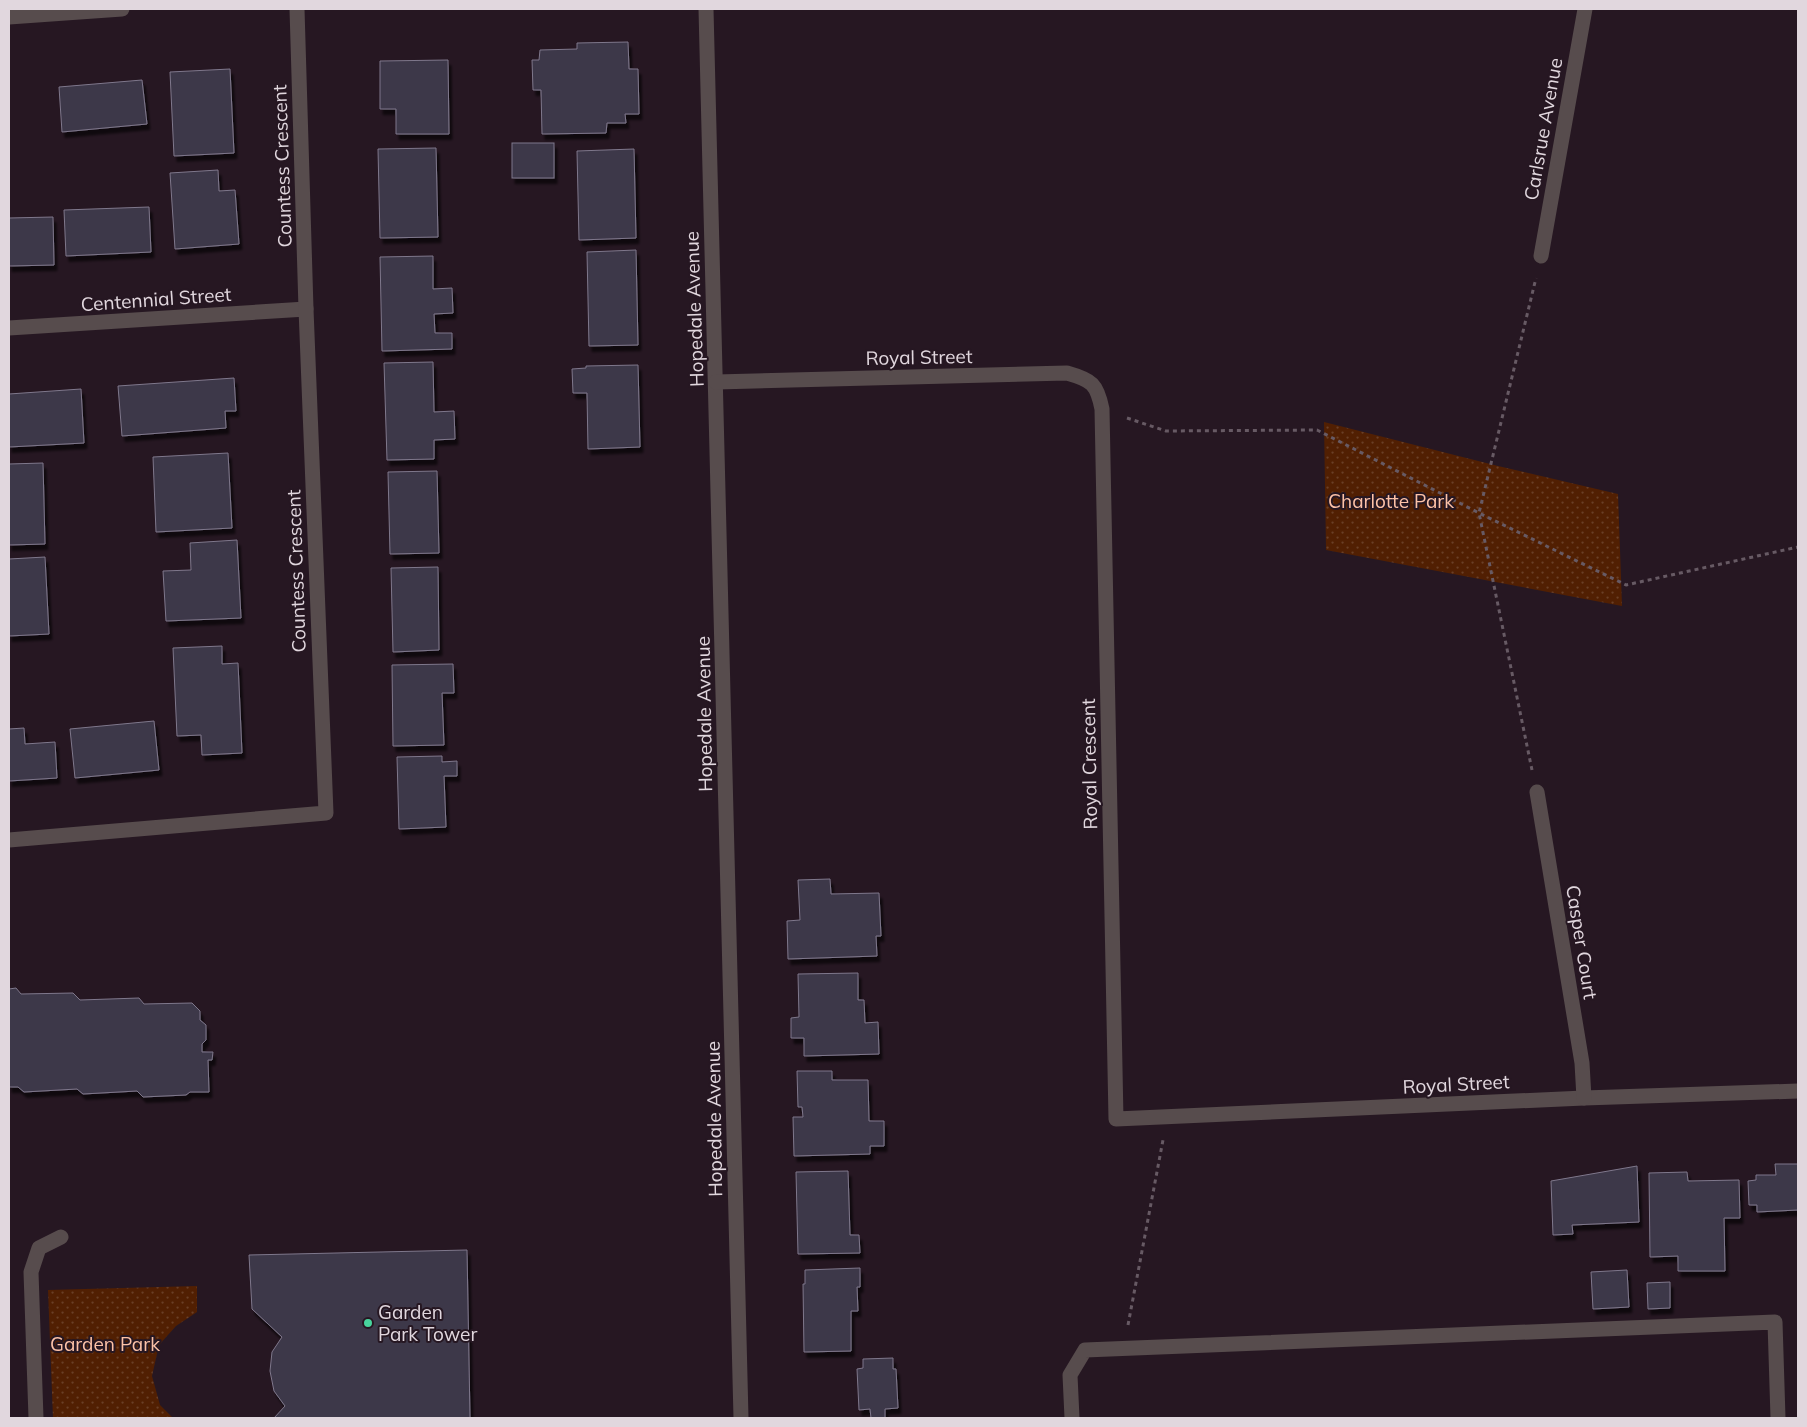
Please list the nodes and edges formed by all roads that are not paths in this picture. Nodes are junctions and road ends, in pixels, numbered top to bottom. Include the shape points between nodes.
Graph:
1 (122, 9) edge
2 (297, 9) edge
3 (706, 9) edge
4 (1585, 9) edge
5 (9, 17) edge
6 (1541, 256) road end
7 (306, 309) junction
8 (9, 328) edge
9 (716, 382) junction
10 (1102, 409) joint
11 (1537, 792) road end
12 (9, 840) edge
13 (1798, 1091) edge
14 (1584, 1098) junction
15 (1116, 1119) joint
16 (61, 1237) dead end
17 (36, 1418) edge
18 (741, 1418) edge
19 (1072, 1418) edge
20 (1778, 1418) edge

1 - 5 street
2 - 7 street, Countess Crescent
3 - 9 street, Hopedale Avenue
4 - 6 street, Carlsrue Avenue
7 - 8 street, Centennial Street
7 - 12 street, Countess Crescent via 326,813
9 - 10 street, Royal Street via 1067,373 1094,384
9 - 18 street, Hopedale Avenue
10 - 15 street, Royal Crescent
11 - 14 street, Casper Court via 1582,1063
13 - 14 street, Royal Street
14 - 15 street, Royal Street
16 - 17 street via 39,1248 31,1272
19 - 20 street via 1070,1375 1085,1350 1775,1322

